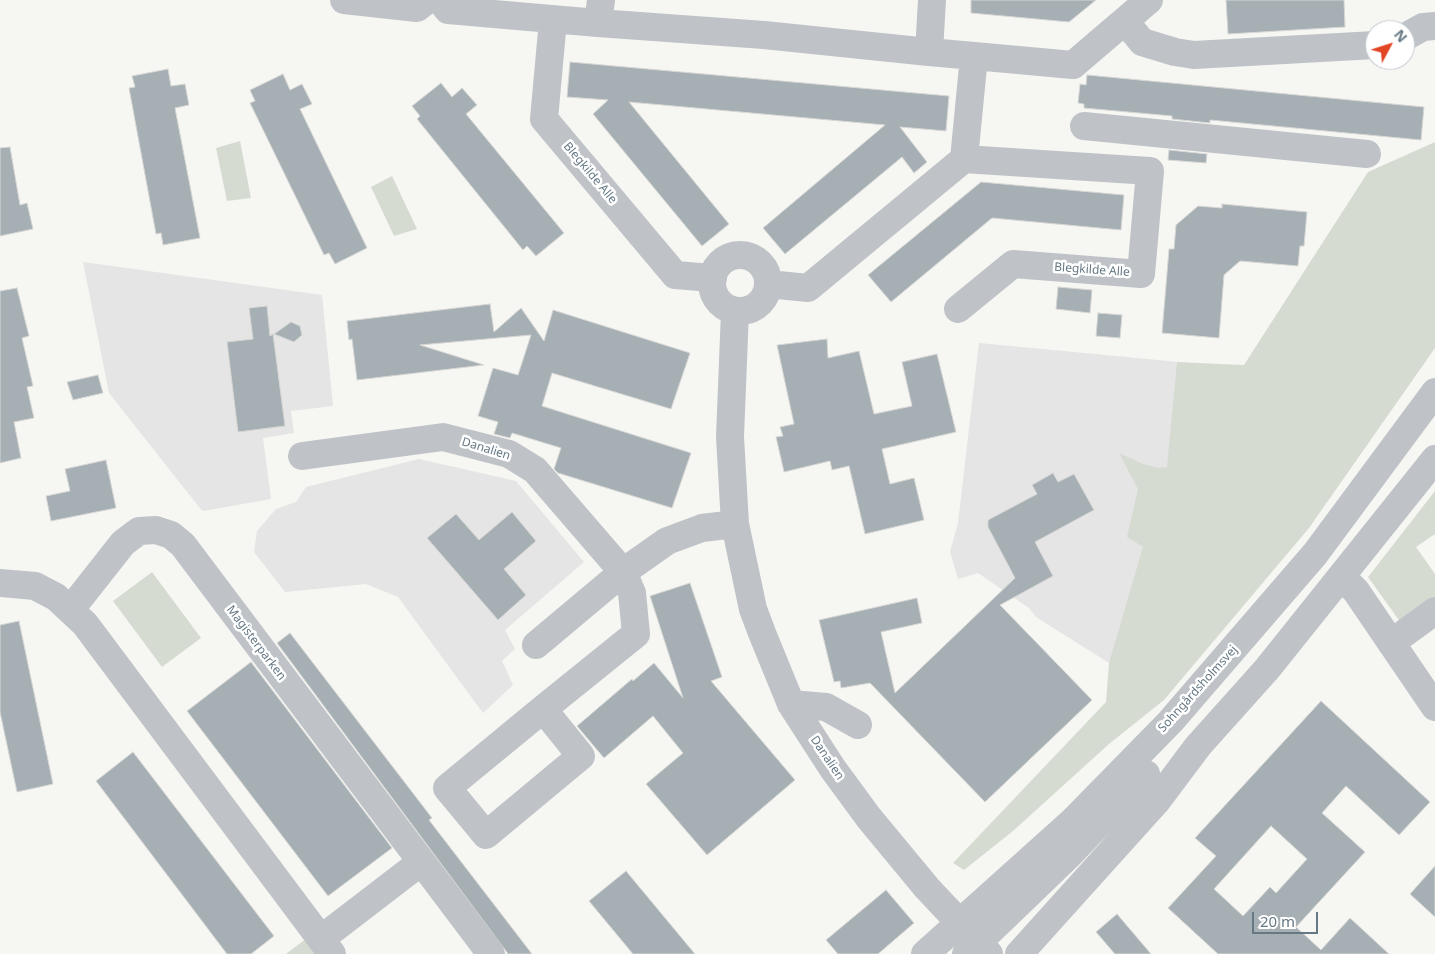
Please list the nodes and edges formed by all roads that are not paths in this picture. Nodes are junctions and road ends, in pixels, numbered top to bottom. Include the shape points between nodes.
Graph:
1 (344, 0) edge
2 (427, 0) edge
3 (440, 0) edge
4 (932, 0) edge
5 (1149, 0) edge
6 (600, 12) edge
7 (553, 20) junction
8 (1125, 21) junction
9 (1435, 26) edge
10 (1415, 31) edge
11 (1365, 45) edge
12 (930, 52) junction
13 (974, 56) junction
14 (1084, 126) dead end
15 (1150, 132) junction
16 (1367, 154) dead end
17 (964, 159) junction
18 (1150, 171) junction
19 (712, 278) junction
20 (768, 284) junction
21 (958, 309) dead end
22 (735, 311) junction
23 (1435, 392) edge
24 (1435, 424) edge
25 (302, 456) dead end
26 (1435, 459) edge
27 (735, 524) junction
28 (623, 572) junction
29 (1342, 577) junction
30 (0, 583) edge
31 (71, 609) junction
32 (1435, 611) edge
33 (1391, 643) junction
34 (536, 644) dead end
35 (791, 704) junction
36 (1435, 707) edge
37 (544, 709) junction
38 (858, 725) dead end
39 (421, 862) junction
40 (973, 943) edge
41 (327, 946) edge
42 (491, 954) edge
43 (925, 954) edge
44 (1019, 954) edge

1 - 2 street via 417,8
3 - 7 street via 448,10
4 - 12 street
5 - 8 street
6 - 7 street
6 - 12 street via 764,35
7 - 19 street, Blegkilde Alle via 544,119 675,275
8 - 11 street via 1142,42 1194,55
8 - 13 street via 1073,65
9 - 10 street
12 - 13 street
13 - 17 street
14 - 15 street
15 - 16 street
15 - 18 street, Blegkilde Alle
17 - 18 street
17 - 20 street via 808,288
18 - 21 street, Blegkilde Alle via 1141,274 1014,264
19 - 20 street via 715,270 728,258 745,256 760,264
19 - 22 street via 715,296 720,303
20 - 22 street via 760,303 753,308
22 - 27 street, Danalien via 730,437
23 - 40 street, Sohngårdsholmsvej via 1315,554 1170,722 1072,822
24 - 40 street via 1327,566 1250,659 1104,820
25 - 28 street, Danalien via 443,437 509,454 535,470
26 - 29 street
27 - 28 street via 702,528 666,541
27 - 35 street, Danalien via 753,609
28 - 34 street
28 - 37 street, Danalien via 632,593 636,634
29 - 33 street via 1356,591
29 - 44 street via 1267,670 1198,746 1156,802
30 - 31 street via 35,586
31 - 39 street, Magisterparken via 123,543 139,531 156,530 171,535 183,545
31 - 41 street
32 - 33 street
33 - 36 street
35 - 38 street via 826,707
35 - 40 street, Danalien via 869,818
37 - 37 street via 447,788 486,835 581,756
39 - 41 street
39 - 42 street, Magisterparken
40 - 43 street, Sohngårdsholmsvej

